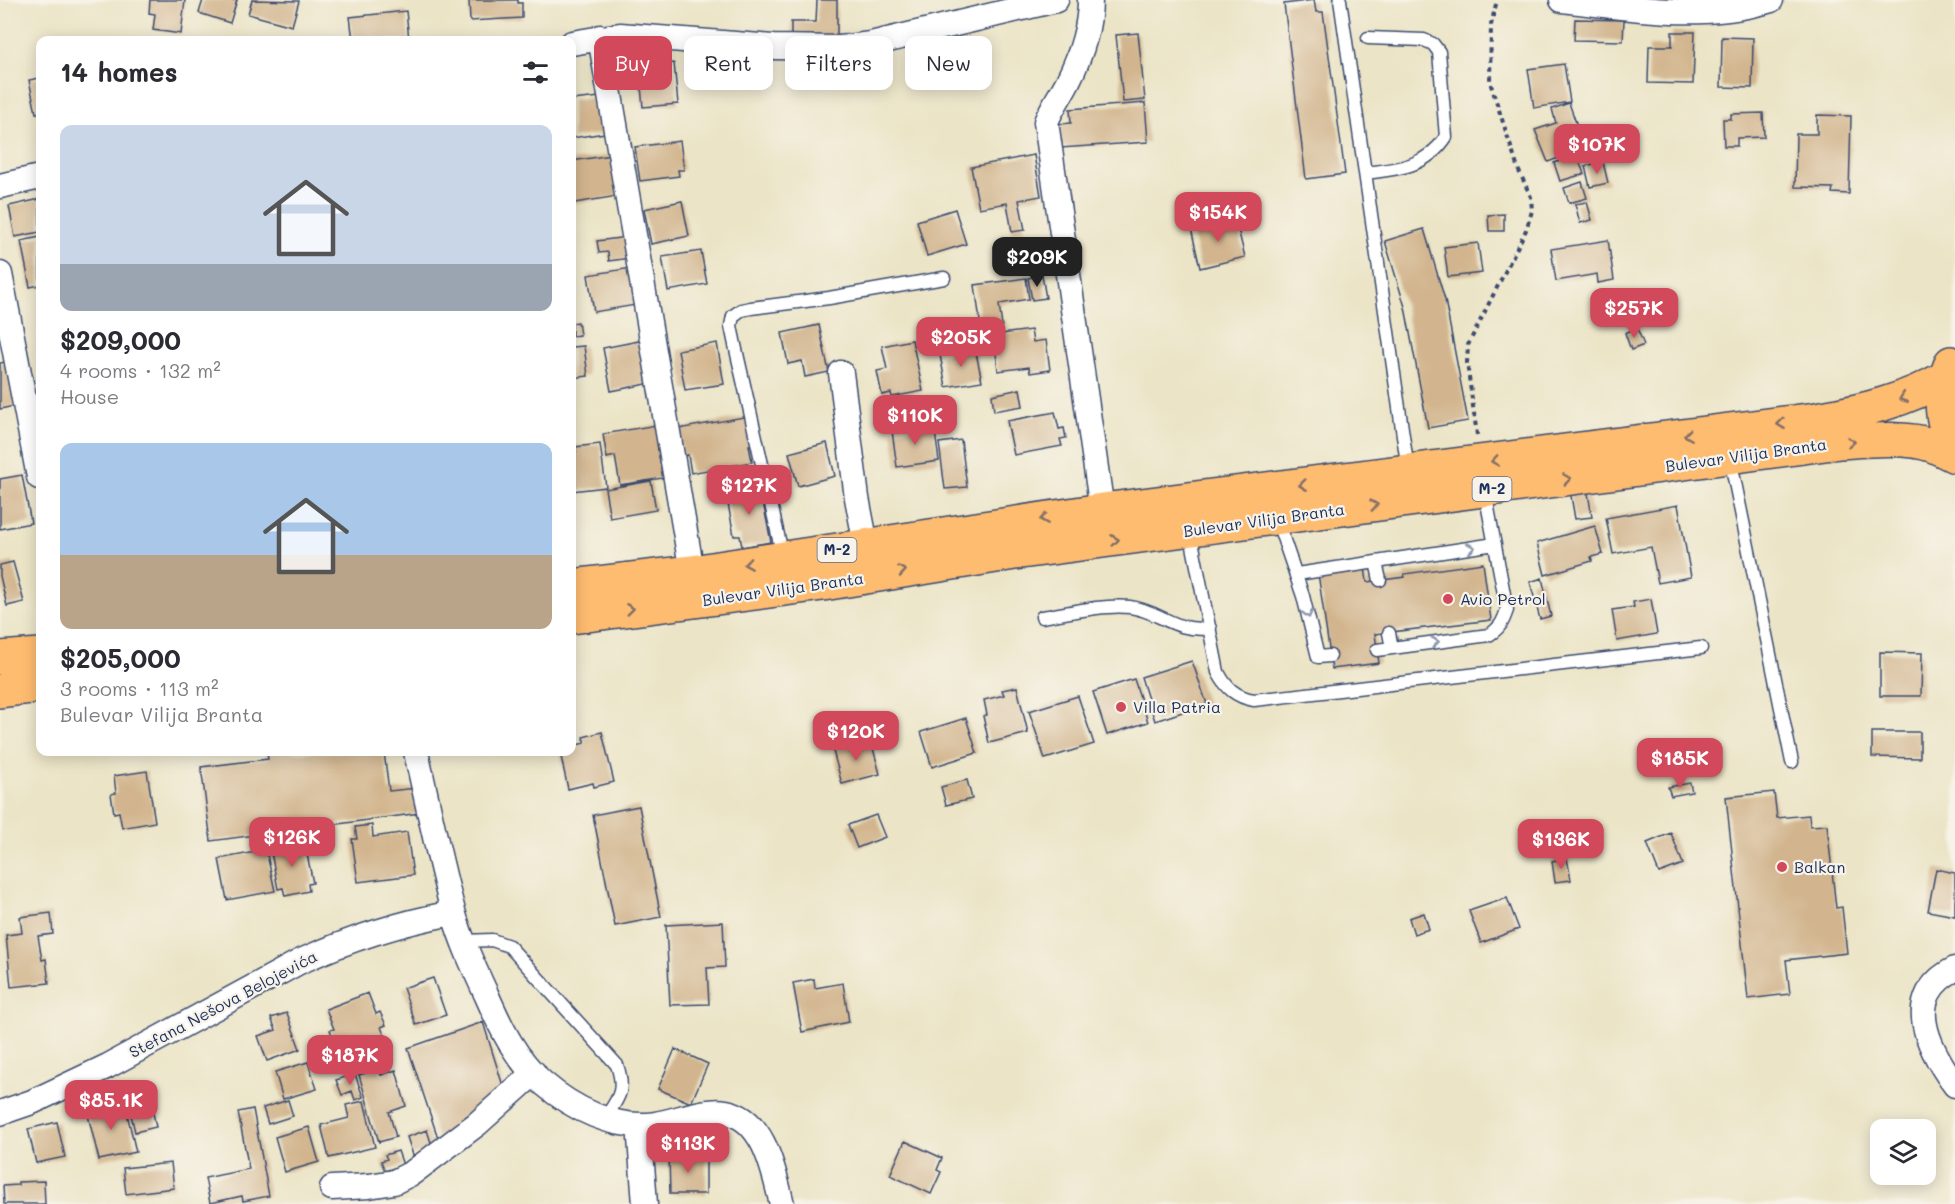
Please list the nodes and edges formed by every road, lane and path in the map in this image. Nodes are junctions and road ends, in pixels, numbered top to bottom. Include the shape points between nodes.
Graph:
1 (1090, 0) edge
2 (1340, 0) edge
3 (1497, 0) edge
4 (1562, 0) edge
5 (1771, 0) edge
6 (1050, 1) edge
7 (978, 9) edge
8 (610, 36) edge
9 (633, 36) edge
10 (594, 38) edge
11 (1368, 38) dead end
12 (672, 39) edge
13 (576, 42) edge
14 (609, 90) edge
15 (1365, 172) junction
16 (36, 178) edge
17 (0, 186) edge
18 (0, 274) edge
19 (944, 278) dead end
20 (1950, 367) edge
21 (841, 373) dead end
22 (1955, 448) edge
23 (1955, 456) edge
24 (1729, 457) junction
25 (36, 461) edge
26 (1408, 471) junction
27 (1483, 476) junction
28 (1102, 510) junction
29 (1277, 519) junction
30 (1190, 530) junction
31 (1495, 544) junction
32 (866, 545) junction
33 (783, 558) junction
34 (1376, 562) junction
35 (692, 572) junction
36 (1297, 574) junction
37 (1380, 580) dead end
38 (576, 586) edge
39 (576, 616) edge
40 (1042, 616) dead end
41 (1210, 628) junction
42 (1389, 633) dead end
43 (1392, 648) junction
44 (1701, 648) dead end
45 (1377, 650) dead end
46 (36, 655) edge
47 (1330, 656) dead end
48 (0, 658) edge
49 (36, 686) edge
50 (0, 691) edge
51 (417, 756) edge
52 (1792, 762) dead end
53 (453, 913) junction
54 (463, 941) junction
55 (1955, 969) edge
56 (534, 1073) junction
57 (1955, 1085) edge
58 (0, 1113) edge
59 (604, 1120) junction
60 (639, 1125) junction
61 (332, 1188) dead end
62 (645, 1204) edge
63 (782, 1204) edge

1 - 28 street via 1083,46 1046,123
2 - 15 lane
3 - 27 path via 1491,25 1490,82 1531,197 1532,211 1468,345 1467,363
4 - 5 street via 1674,12 1722,10
6 - 7 street
7 - 12 street via 871,44 840,48
8 - 9 street
10 - 13 street
11 - 15 lane via 1424,40 1433,44 1439,52 1446,137 1428,156 1405,168
14 - 35 street
15 - 26 lane
16 - 17 street
18 - 25 street
19 - 33 lane via 750,308 733,316 731,326
20 - 22 main road, M-2 via 1942,410
20 -> 27 main road, Bulevar Vilija Branta / M-2 via 1923,390 1858,412
21 - 32 street
24 -> 23 main road, Bulevar Vilija Branta / M-2 via 1868,440 1932,445
27 -> 24 main road, Bulevar Vilija Branta / M-2
24 - 52 lane
26 - 27 main road, Bulevar Vilija Branta / M-2
26 -> 28 main road, Bulevar Vilija Branta / M-2
29 -> 27 main road, Bulevar Vilija Branta / M-2
27 - 31 lane
28 -> 32 main road, Bulevar Vilija Branta / M-2
29 - 30 main road, Bulevar Vilija Branta / M-2
29 - 36 lane
39 -> 30 main road, Bulevar Vilija Branta / M-2
30 - 41 lane
34 -> 31 lane
43 -> 31 lane via 1489,635 1498,629 1507,610
32 - 33 main road, Bulevar Vilija Branta / M-2
33 -> 35 main road, Bulevar Vilija Branta / M-2
34 - 36 lane
34 - 37 lane
35 - 38 main road, Bulevar Vilija Branta / M-2
36 -> 47 lane via 1318,657
40 - 41 lane via 1121,606 1142,609 1181,627
41 - 44 lane via 1223,681 1237,694 1254,700
42 - 43 lane
43 - 45 lane
46 - 48 main road
49 - 50 main road
51 - 53 street
53 - 54 street
53 - 58 street, Stefana Nešova Belojevića via 382,929 330,948 87,1076
54 - 56 street via 503,1032
54 - 59 lane via 492,940 509,946 617,1065 622,1079 620,1096
55 - 57 street via 1930,988 1923,1013 1937,1057
56 - 59 street via 566,1100
56 - 61 street via 477,1124 412,1173 394,1182
59 - 60 street
60 - 62 street
60 - 63 street via 714,1112 738,1117 757,1133 766,1148

